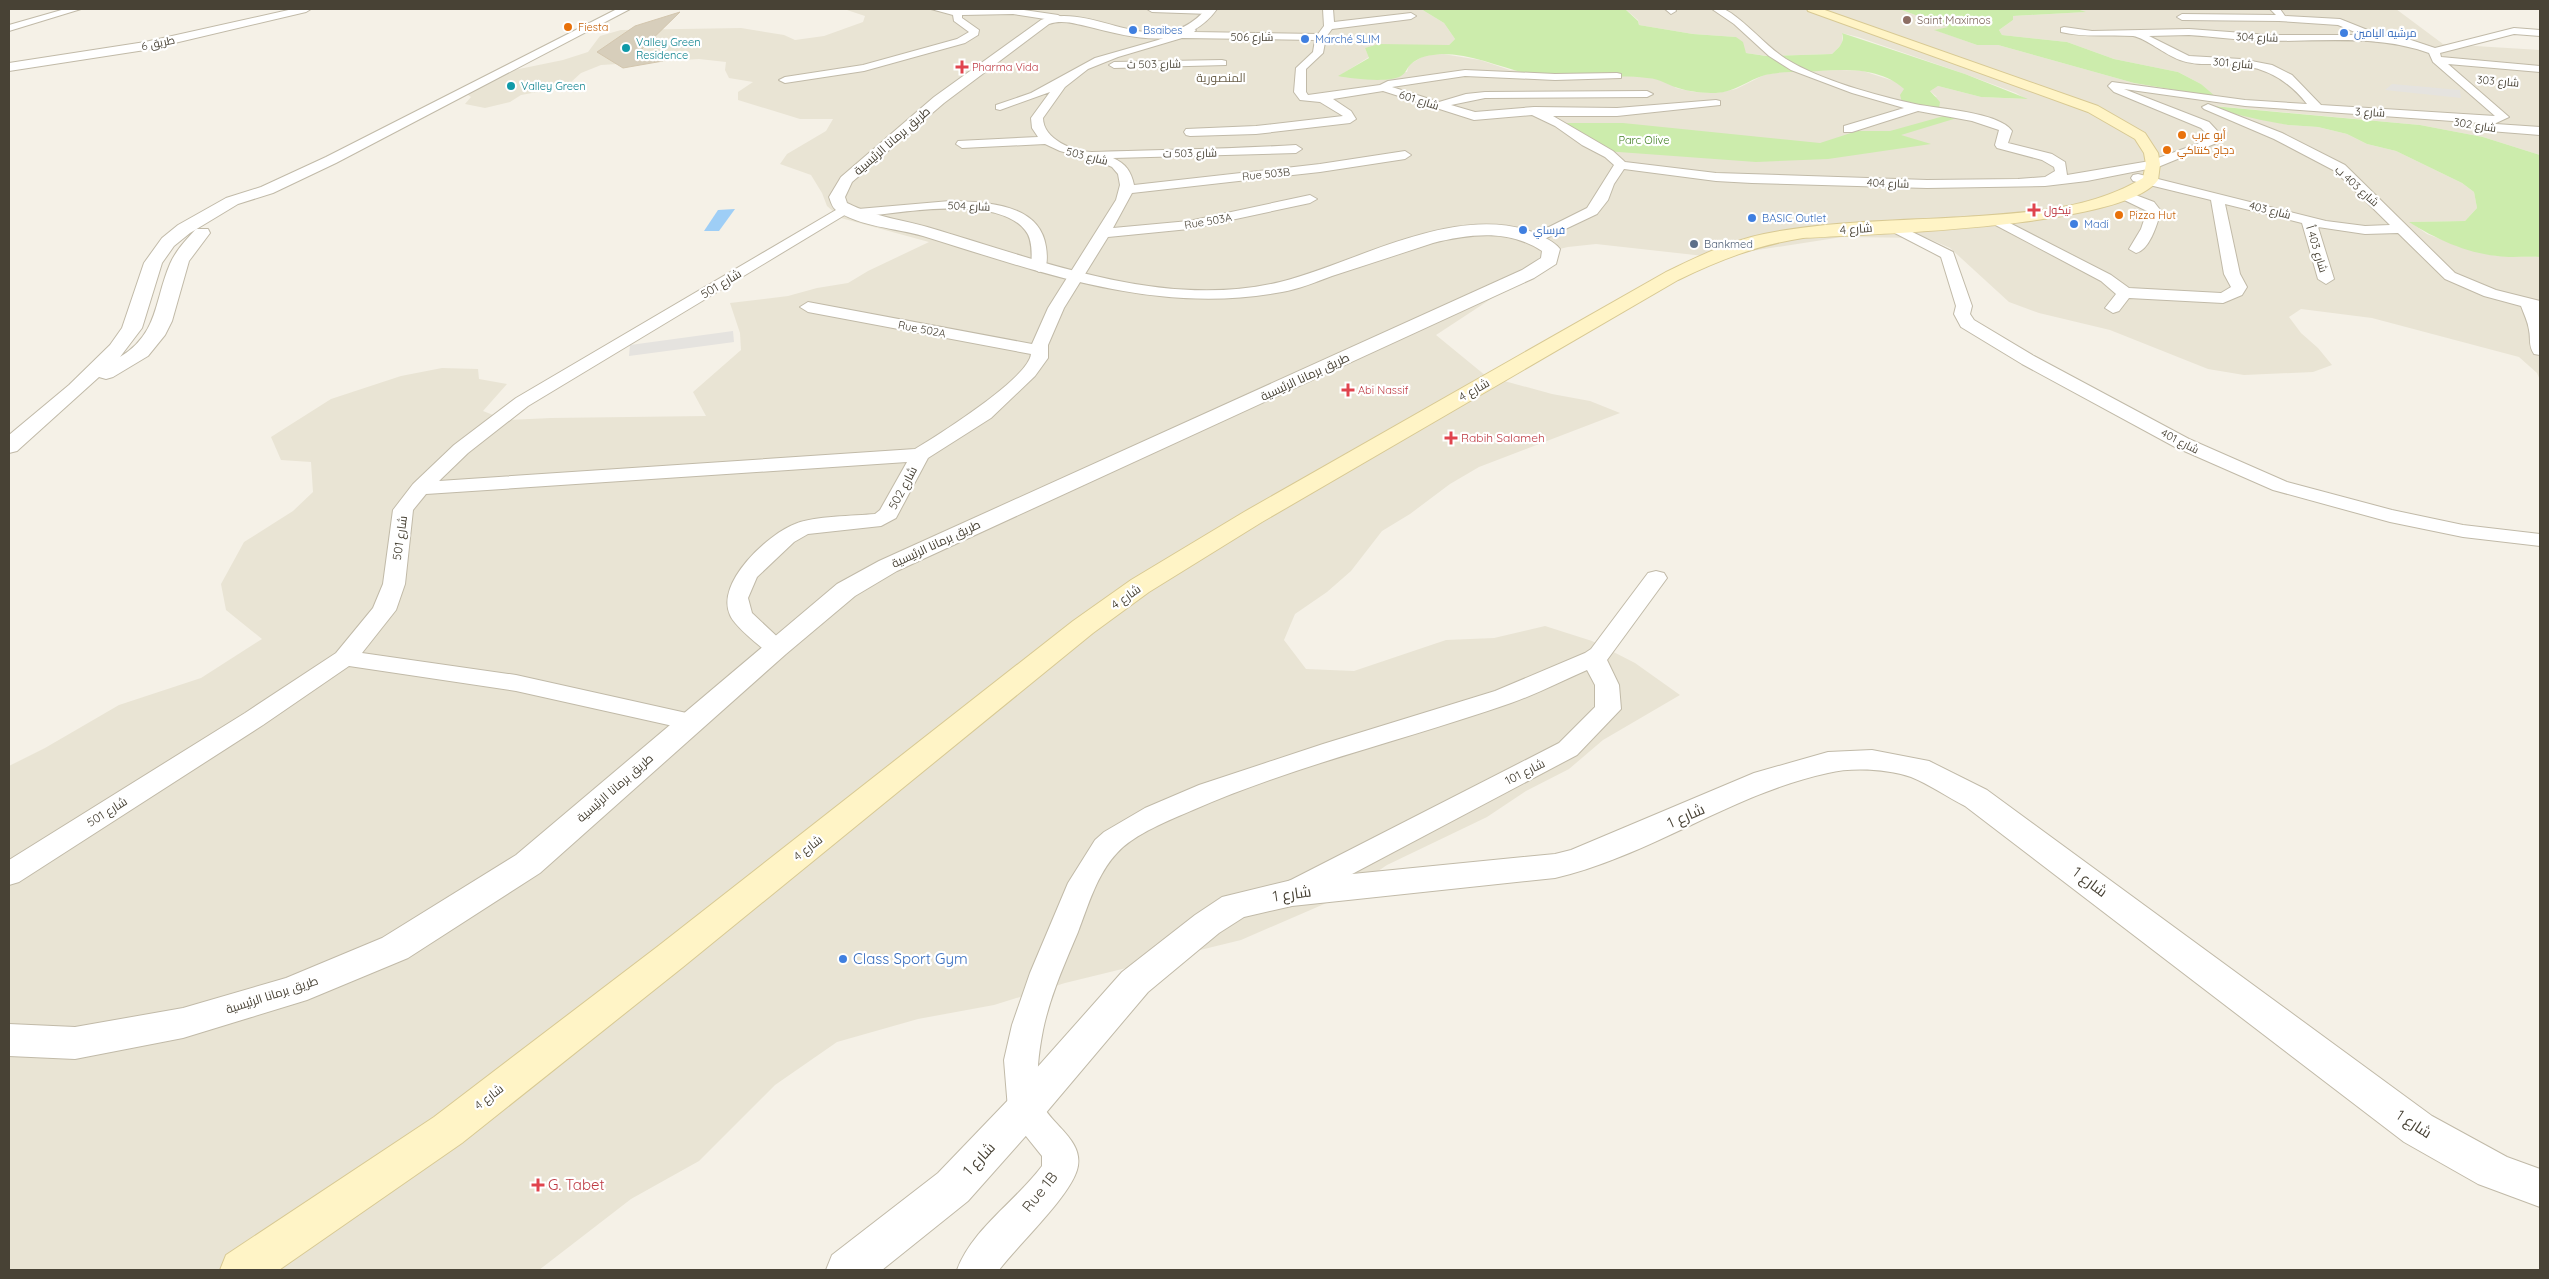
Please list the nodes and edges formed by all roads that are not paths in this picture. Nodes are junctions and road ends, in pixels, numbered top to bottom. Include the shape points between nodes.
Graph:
1 (76, 9) edge
2 (306, 9) edge
3 (624, 9) edge
4 (936, 9) edge
5 (1152, 9) edge
6 (1328, 9) edge
7 (1717, 9) edge
8 (1812, 9) edge
9 (1210, 10) edge
10 (958, 12) junction
11 (2277, 14) edge
12 (1411, 16) dead end
13 (1058, 18) junction
14 (2502, 23) dead end
15 (1329, 26) junction
16 (9, 28) edge
17 (2064, 30) dead end
18 (2514, 31) junction
19 (2194, 32) junction
20 (1186, 33) junction
21 (2137, 33) junction
22 (2540, 33) edge
23 (1321, 37) junction
24 (2378, 38) junction
25 (1212, 50) dead end
26 (2435, 56) junction
27 (1102, 60) junction
28 (1222, 63) dead end
29 (1087, 66) junction
30 (9, 67) edge
31 (2540, 69) edge
32 (1617, 76) dead end
33 (1069, 77) junction
34 (2456, 77) junction
35 (2474, 78) dead end
36 (1470, 79) dead end
37 (785, 80) dead end
38 (1388, 90) junction
39 (2169, 92) junction
40 (1648, 94) dead end
41 (1322, 98) junction
42 (1716, 103) dead end
43 (1437, 106) junction
44 (1000, 108) dead end
45 (1916, 108) junction
46 (2318, 109) junction
47 (1534, 111) junction
48 (2392, 113) junction
49 (2410, 114) junction
50 (2503, 117) junction
51 (2522, 117) dead end
52 (1848, 129) dead end
53 (2456, 130) dead end
54 (2540, 131) edge
55 (1190, 132) dead end
56 (2473, 134) dead end
57 (1046, 140) junction
58 (2504, 142) dead end
59 (962, 144) dead end
60 (1296, 149) dead end
61 (1084, 154) junction
62 (1405, 155) dead end
63 (1621, 164) junction
64 (2141, 172) junction
65 (2045, 182) junction
66 (268, 190) junction
67 (1127, 190) junction
68 (2217, 197) junction
69 (1310, 199) dead end
70 (852, 211) junction
71 (1993, 220) junction
72 (2308, 220) junction
73 (1894, 226) junction
74 (2403, 229) junction
75 (1105, 232) junction
76 (1538, 238) junction
77 (2136, 249) dead end
78 (1039, 267) junction
79 (1075, 278) junction
80 (2326, 278) dead end
81 (2125, 293) junction
82 (2534, 304) edge
83 (808, 307) dead end
84 (2113, 308) dead end
85 (1037, 350) junction
86 (2540, 350) edge
87 (76, 389) junction
88 (9, 446) edge
89 (920, 455) junction
90 (420, 488) junction
91 (2540, 540) edge
92 (1656, 578) dead end
93 (776, 648) junction
94 (345, 658) junction
95 (1594, 658) junction
96 (691, 722) junction
97 (9, 874) edge
98 (1292, 893) junction
99 (9, 1040) edge
100 (1025, 1109) junction
101 (2540, 1188) edge
102 (242, 1270) edge
103 (848, 1270) edge
104 (976, 1270) edge

1 - 16 street
2 - 30 street, طريق 6 via 145,46
3 - 66 street
4 - 10 street
5 - 9 street
6 - 15 street
7 - 45 street via 1740,23 1775,57 1794,68 1852,90
8 - 64 main road via 2093,109 2140,136
9 - 20 street via 1204,21
10 - 13 street via 1013,11
10 - 37 street via 956,19 974,30 961,41 864,68
11 - 19 street via 2170,20
11 - 24 street via 2340,22
12 - 15 street
13 - 20 street via 1148,35
13 - 70 street, طريق برمانا الرئيسية via 1036,29 939,100 846,180 837,197 840,206
14 - 18 street
15 - 23 street, شارع 601
17 - 21 street, شارع 304 via 2092,34
18 - 22 street
18 - 26 street
19 - 21 street, شارع 304
19 - 24 street, شارع 304 via 2270,38
20 - 23 street, شارع 506
20 - 27 street
21 - 46 street, شارع 301 via 2183,58 2248,63 2278,71 2306,93
23 - 41 street, شارع 601 via 1317,55 1301,68 1300,92 1304,98
24 - 26 street via 2411,43
25 - 27 street via 1210,58 1198,60
26 - 31 street
26 - 34 street
27 - 29 street
28 - 29 street, شارع 503 ث
29 - 33 street
32 - 38 street via 1465,73 1388,84
33 - 44 street
33 - 57 street via 1037,118 1036,125
34 - 35 street, شارع 303
34 - 50 street
36 - 38 street
38 - 41 street, شارع 601
38 - 43 street, شارع 601
39 - 46 street, شارع 3
39 - 64 street, شارع 3 via 2126,84 2114,86 2205,125 2216,136 2213,142
39 - 74 street, شارع 403 ب via 2278,136 2340,168
40 - 43 street via 1485,95
41 - 55 street via 1347,113 1350,119 1256,130
42 - 47 street via 1617,112
43 - 47 street, شارع 601 via 1474,116
45 - 52 street
45 - 65 street via 2004,127 2006,131 2001,145 2047,157 2060,165 2062,173
46 - 48 street, شارع 3
47 - 63 street, شارع 601 via 1559,123
48 - 49 street, شارع 3
48 - 53 street
49 - 50 street, شارع 3 via 2494,120
49 - 54 street, شارع 302 via 2485,128
50 - 51 street, شارع 3
56 - 58 street
57 - 59 street
57 - 61 street, شارع 503 via 1053,146
60 - 61 street, شارع 503 ت
61 - 67 street, شارع 503 via 1118,164 1128,179
62 - 67 street, Rue 503B
63 - 65 street, شارع 404 via 1716,177 1798,181
63 - 76 street via 1592,211
64 - 65 street, شارع 404
64 - 68 street, شارع 403
64 - 71 main road, شارع 4 via 2072,211
64 - 77 street via 2149,204 2154,211
66 - 87 street via 193,240 179,259 161,324 146,347 130,360
66 - 87 street via 232,201 168,242 148,272 132,328 117,349
67 - 75 street
68 - 72 street, شارع 403
68 - 81 street via 2232,274 2239,286 2236,292 2223,298
69 - 75 street, Rue 503A via 1189,225
70 - 78 street
70 - 78 street, شارع 504 via 933,205 995,207 1018,214 1032,227 1039,248
70 - 90 street, شارع 501 via 522,402 460,449
71 - 73 main road, شارع 4
71 - 81 street via 2106,278
72 - 74 street, شارع 403 via 2343,228
72 - 80 street, شارع 403 أ
73 - 91 street, شارع 401 via 1948,256 1967,323 2028,360 2182,443 2240,470 2298,491 2390,516 2463,531
73 - 102 main road, شارع 4 via 1803,232 1764,239 1715,255 1672,276 1253,517 1140,586 1082,627 678,951 448,1130
74 - 82 street, شارع 403 ب via 2450,276 2490,293
75 - 79 street
76 - 79 street via 1516,232 1479,230 1451,233 1258,292 1164,294
76 - 93 street, طريق برمانا الرئيسية via 1551,249 1550,260 1528,274 888,566 846,590
78 - 79 street
79 - 85 street, شارع 502 via 1050,318
81 - 84 street
82 - 86 street
83 - 85 street, Rue 502A
85 - 89 street, شارع 502 via 1039,358 1036,364 984,414
87 - 88 street
89 - 90 street
89 - 93 street, شارع 502 via 889,514 881,520 803,528 786,537 747,574 737,598 741,615
90 - 94 street, شارع 501 via 403,510 394,584 384,610
92 - 95 street
93 - 96 street, طريق برمانا الرئيسية
94 - 96 street via 516,683
94 - 97 street, شارع 501
95 - 98 street, شارع 101 via 1607,685 1608,709 1568,749
95 - 100 street via 1504,697 1209,792 1155,815 1114,839 1083,883 1037,997 1022,1060
96 - 99 street, طريق برمانا الرئيسية via 528,864 395,948 294,990 182,1023 75,1043
98 - 100 street, شارع 1 via 1234,906 1173,951 1135,982
98 - 101 street, شارع 1 via 1555,866 1577,861 1629,840 1765,781 1828,762 1872,760 1918,768 1976,798 2418,1129 2476,1161
100 - 103 street, شارع 1 via 953,1187
100 - 104 street, Rue 1B via 1057,1148 1060,1168 1054,1180 1000,1238

